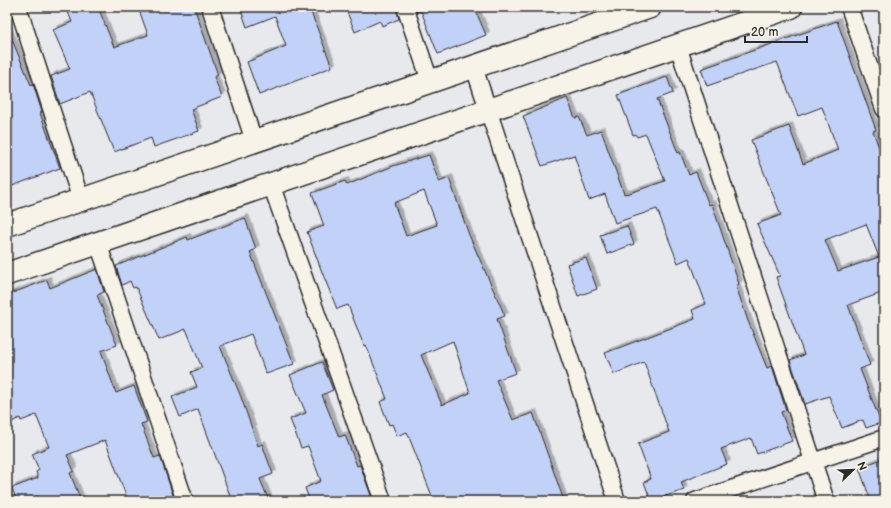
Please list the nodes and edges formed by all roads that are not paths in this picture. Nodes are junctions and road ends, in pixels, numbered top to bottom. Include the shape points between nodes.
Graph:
1 (18, 7) edge
2 (210, 7) edge
3 (405, 7) edge
4 (650, 7) edge
5 (791, 7) edge
6 (850, 7) edge
7 (613, 13) edge
8 (678, 46) junction
9 (474, 67) junction
10 (430, 81) junction
11 (884, 109) edge
12 (488, 110) junction
13 (254, 141) junction
14 (271, 184) junction
15 (81, 200) junction
16 (7, 225) edge
17 (98, 243) junction
18 (7, 274) edge
19 (884, 438) edge
20 (812, 462) junction
21 (185, 501) edge
22 (383, 501) edge
23 (617, 501) edge
24 (695, 501) edge
25 (826, 501) edge

1 - 15 street
2 - 13 street
3 - 10 street
4 - 7 main road
5 - 8 main road
6 - 11 street
7 - 9 main road
8 - 12 main road
8 - 20 street
9 - 10 main road
9 - 12 street
10 - 13 main road
12 - 14 main road
12 - 23 street
13 - 15 main road
14 - 17 main road
14 - 22 street
15 - 16 main road
17 - 18 main road
17 - 21 street
19 - 20 street
20 - 24 street
20 - 25 street

